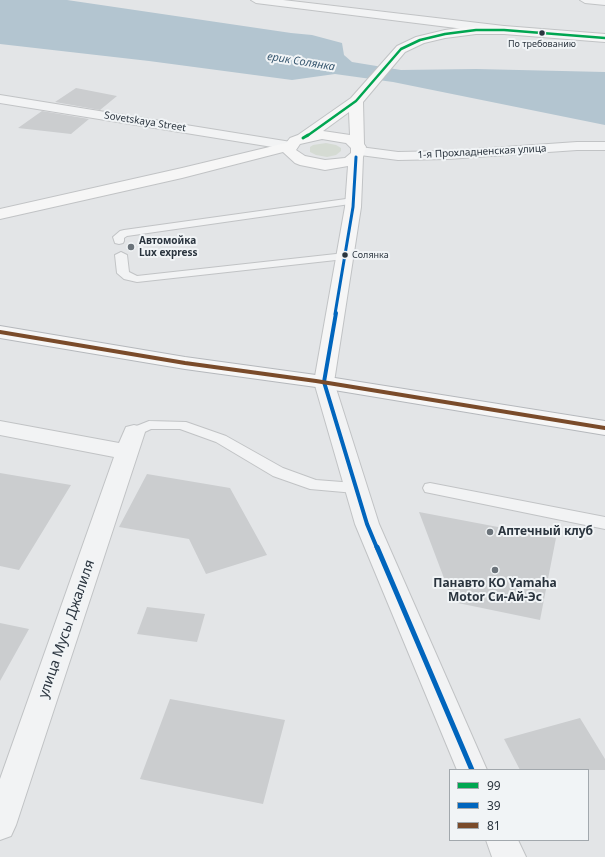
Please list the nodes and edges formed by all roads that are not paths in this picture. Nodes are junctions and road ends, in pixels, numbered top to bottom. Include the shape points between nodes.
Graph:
1 (256, 0) edge
2 (585, 0) edge
3 (605, 2) edge
4 (390, 4) dead end
5 (379, 14) junction
6 (504, 30) junction
7 (605, 38) edge
8 (420, 40) junction
9 (0, 99) edge
10 (356, 101) junction
11 (297, 142) junction
12 (605, 146) edge
13 (357, 151) junction
14 (352, 201) junction
15 (0, 215) edge
16 (119, 241) dead end
17 (121, 255) dead end
18 (345, 256) junction
19 (0, 332) edge
20 (324, 382) junction
21 (0, 428) edge
22 (605, 428) edge
23 (131, 442) junction
24 (355, 488) junction
25 (430, 488) dead end
26 (605, 523) edge
27 (472, 769) edge
28 (0, 825) edge

1 - 5 street
2 - 3 street
4 - 5 street
5 - 6 street
5 - 8 street via 410,26
6 - 7 main road
6 - 8 main road via 476,30
8 - 10 main road via 401,49
9 - 11 street, Sovetskaya Street
10 - 11 main road
10 - 13 main road
11 - 13 main road via 322,135 333,135 351,140
11 - 13 main road via 289,150 294,157 316,165 343,163
11 - 15 main road via 182,173
12 - 13 street, 1-я Прохладненская улица via 398,156
13 - 14 main road
14 - 16 lane via 124,233 118,237
14 - 18 main road
17 - 18 lane via 123,273 137,279
18 - 20 main road
19 - 20 main road via 185,363
20 - 22 main road
20 - 24 street
21 - 23 street
23 - 24 lane via 149,425 181,425 221,439 285,475 315,485
23 - 28 street, улица Мусы Джалиля
24 - 27 street via 367,524
25 - 26 lane

